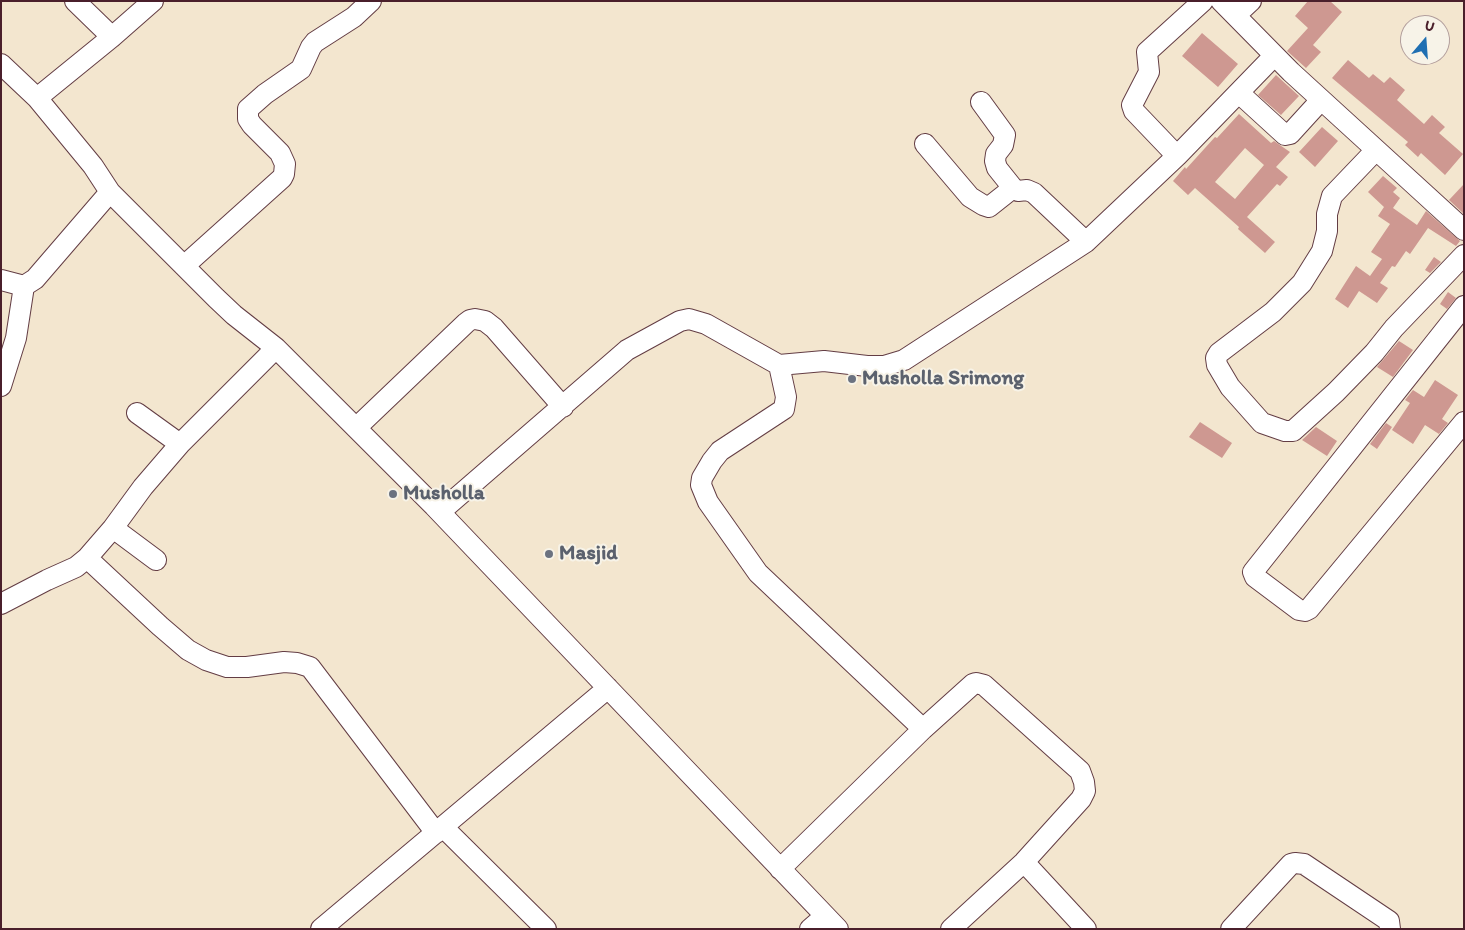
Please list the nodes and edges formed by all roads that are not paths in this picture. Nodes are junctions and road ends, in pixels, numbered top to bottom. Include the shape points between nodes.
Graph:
1 (75, 1) edge
2 (153, 1) edge
3 (371, 1) edge
4 (1203, 1) edge
5 (1221, 1) edge
6 (1251, 1) edge
7 (1236, 15) junction
8 (112, 37) junction
9 (1274, 56) junction
10 (1, 64) edge
11 (1238, 93) junction
12 (37, 98) junction
13 (1321, 100) junction
14 (981, 102) dead end
15 (925, 144) dead end
16 (1376, 150) junction
17 (1177, 156) junction
18 (1013, 188) junction
19 (110, 192) junction
20 (1464, 230) edge
21 (1086, 242) junction
22 (1464, 255) edge
23 (184, 266) junction
24 (1, 280) edge
25 (24, 286) junction
26 (1464, 306) edge
27 (276, 348) junction
28 (779, 365) junction
29 (1, 386) edge
30 (563, 407) junction
31 (137, 412) dead end
32 (1464, 422) edge
33 (356, 428) junction
34 (180, 444) junction
35 (440, 512) junction
36 (113, 528) junction
37 (87, 558) junction
38 (156, 560) dead end
39 (1, 604) edge
40 (608, 688) junction
41 (923, 729) junction
42 (439, 830) junction
43 (1024, 862) junction
44 (780, 869) junction
45 (824, 924) edge
46 (321, 929) edge
47 (546, 929) edge
48 (951, 929) edge
49 (1086, 929) edge
50 (1231, 929) edge
51 (1390, 929) edge

1 - 8 street
2 - 8 street
3 - 23 street via 354,17 315,42 301,68 248,109 248,119 280,153 285,164 284,174
4 - 17 street via 1147,52 1150,72 1132,105
5 - 7 street
6 - 7 street
7 - 9 street
8 - 12 street
9 - 11 street
9 - 13 street
10 - 12 street
11 - 13 street via 1285,135 1290,134
11 - 17 street
12 - 19 street via 93,166
13 - 16 street
14 - 18 street via 1005,135 995,160 997,168
15 - 18 street via 970,197 982,206 989,207
16 - 20 street
16 - 22 street via 1332,196 1322,251 1302,283 1273,312 1218,353 1217,365 1230,387 1262,423 1293,431 1374,353
17 - 21 street
18 - 21 street via 1034,193
19 - 23 street
19 - 25 street via 39,274
21 - 28 street via 904,360 884,366 824,361
23 - 27 street via 234,315
24 - 25 street
25 - 29 street via 16,338
26 - 32 street via 1253,572 1255,577 1299,610 1309,609
27 - 33 street
27 - 34 street
28 - 30 street via 706,324 680,321 627,350
28 - 41 street via 786,397 784,409 720,451 702,478 708,502 758,573
30 - 33 street via 494,328 486,321 475,319 466,323
30 - 35 street
31 - 34 street
33 - 35 street
34 - 36 street
35 - 40 street
36 - 37 street
36 - 38 street
37 - 39 street via 76,567
37 - 42 street via 181,644 206,660 227,667 284,662 310,667
40 - 42 street
40 - 44 street
41 - 43 street via 973,684 980,683 1080,771 1084,782 1081,799
41 - 44 street
42 - 46 street
42 - 47 street
43 - 48 street
43 - 49 street
44 - 45 street
50 - 51 street via 1291,864 1304,864 1389,921

